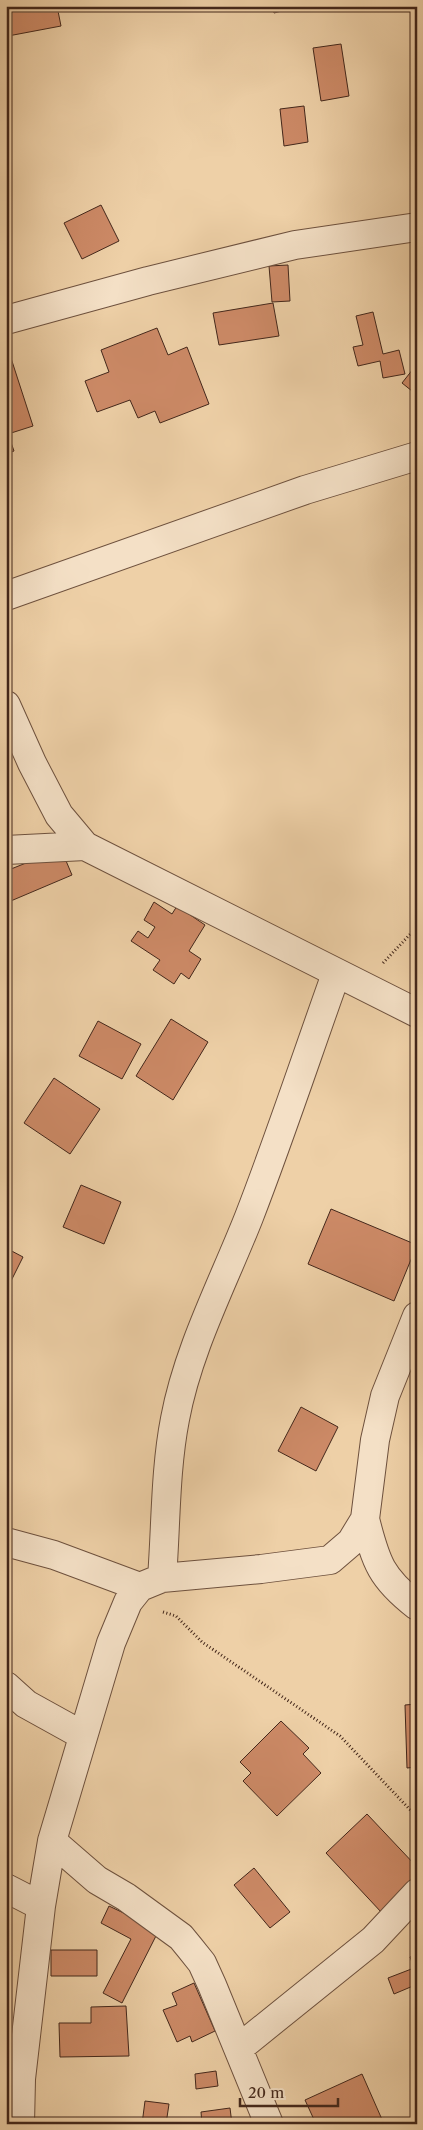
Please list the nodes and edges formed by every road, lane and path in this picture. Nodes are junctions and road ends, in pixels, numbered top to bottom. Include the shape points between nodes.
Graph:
1 (417, 227) edge
2 (6, 320) edge
3 (417, 456) edge
4 (6, 596) edge
5 (6, 705) edge
6 (85, 846) junction
7 (6, 850) edge
8 (417, 927) edge
9 (336, 974) junction
10 (361, 986) junction
11 (417, 1013) edge
12 (417, 1316) edge
13 (365, 1519) junction
14 (6, 1542) edge
15 (330, 1560) junction
16 (381, 1572) junction
17 (144, 1589) junction
18 (417, 1606) edge
19 (6, 1686) edge
20 (82, 1735) junction
21 (417, 1817) edge
22 (52, 1841) junction
23 (6, 1888) edge
24 (417, 1893) edge
25 (41, 1906) junction
26 (238, 2048) junction
27 (20, 2124) edge
28 (268, 2124) edge

1 - 2 street via 295,245
3 - 4 street via 305,490
5 - 6 street via 59,815
6 - 7 street
6 - 9 street
8 - 10 path
9 - 10 street
9 - 17 street via 249,1216 188,1371 175,1419
10 - 11 street
12 - 13 street via 385,1396 375,1440
13 - 15 street via 351,1542
13 - 16 street
14 - 17 street via 54,1555
15 - 16 street
15 - 17 street
16 - 18 street
17 - 20 street via 111,1643
17 - 21 path via 202,1642 340,1736
19 - 20 street via 26,1704
20 - 22 street
22 - 25 street
22 - 26 street via 97,1880 181,1937 202,1963
23 - 25 street
24 - 26 street via 373,1940
25 - 27 street via 21,2079
26 - 28 street

